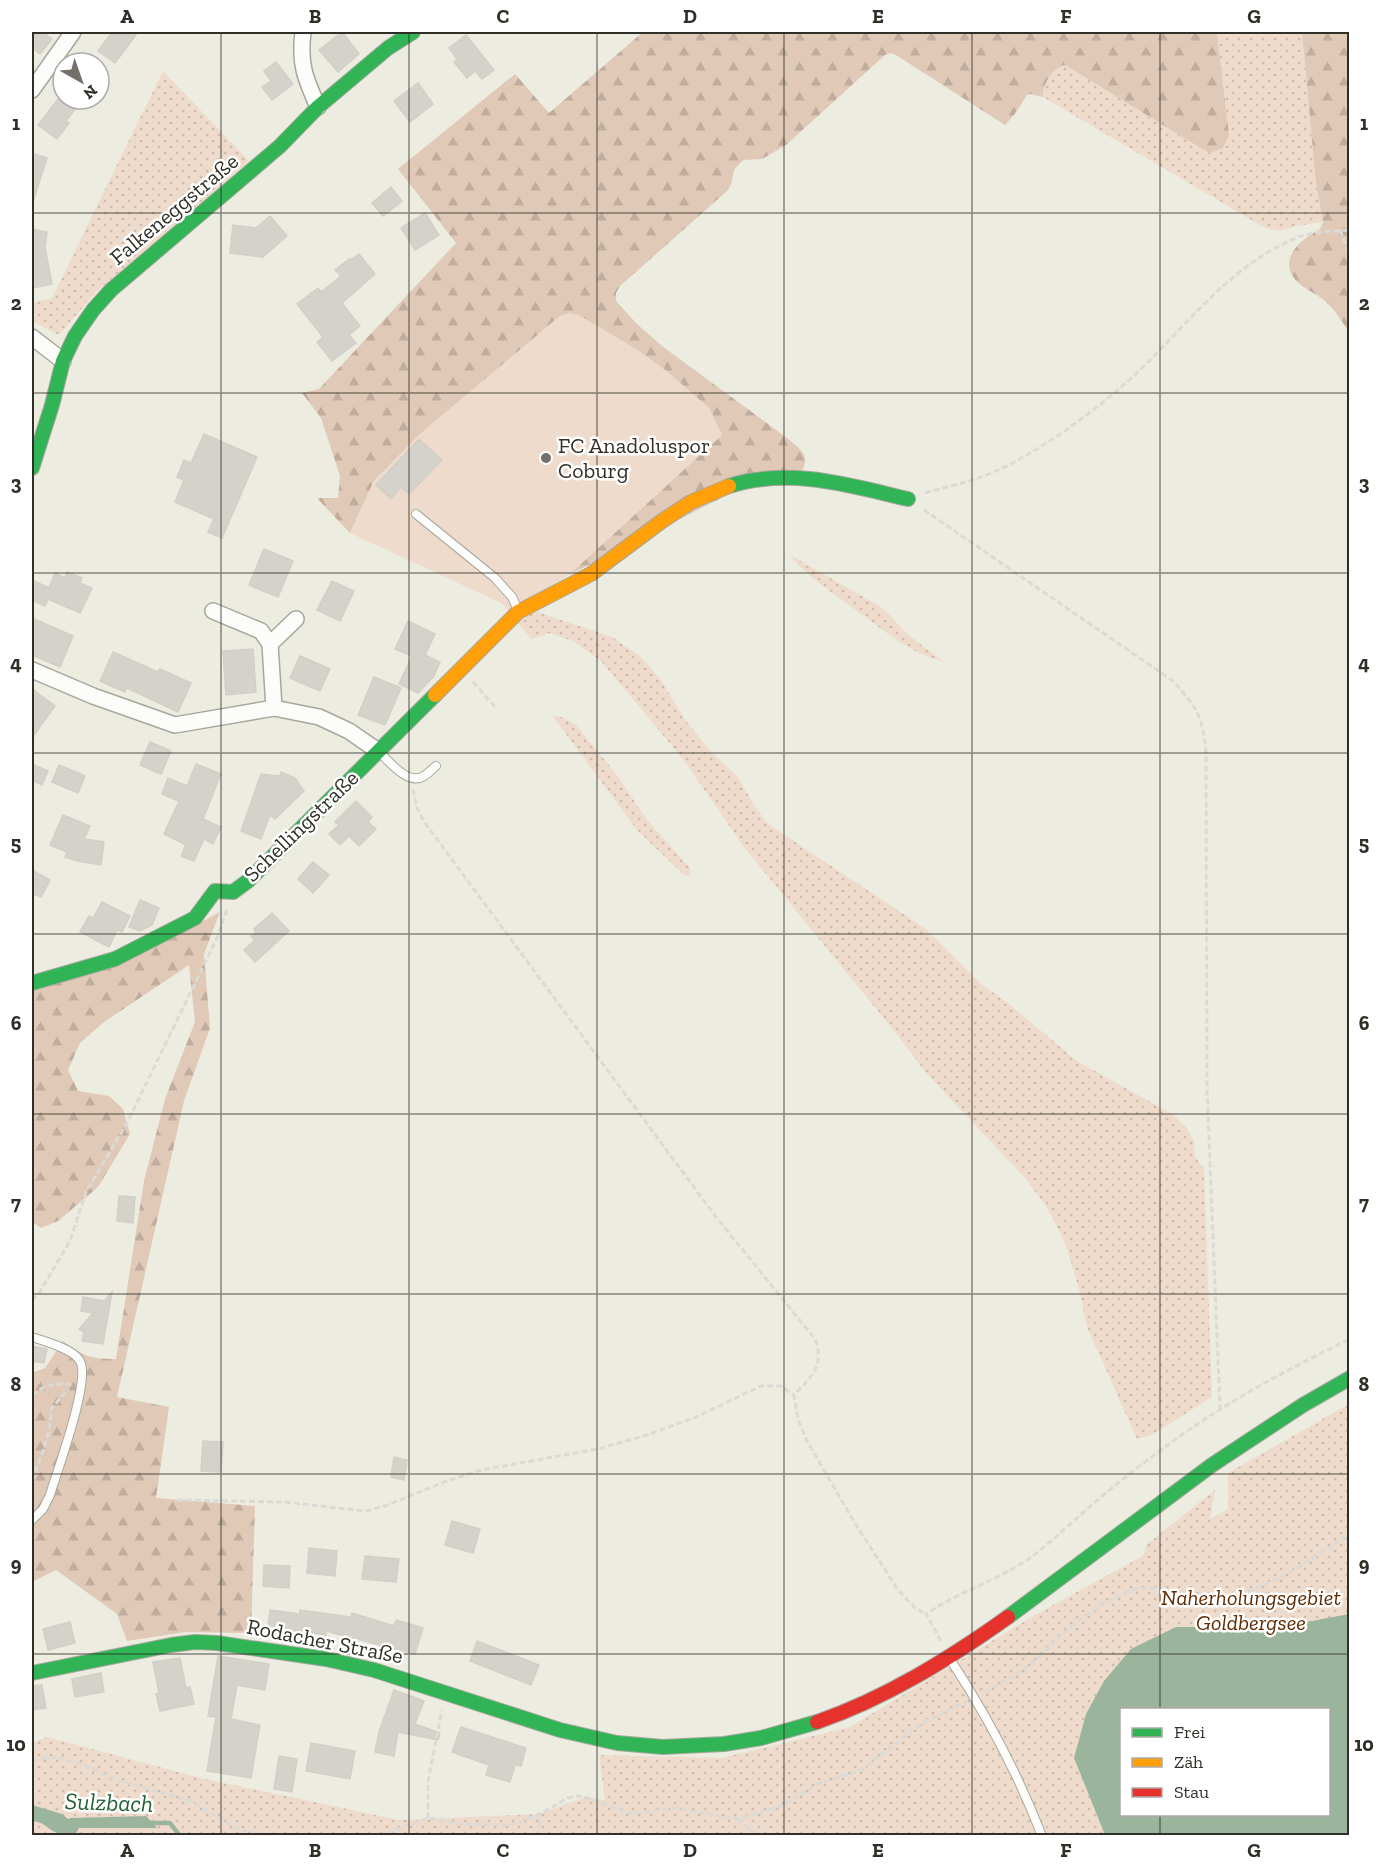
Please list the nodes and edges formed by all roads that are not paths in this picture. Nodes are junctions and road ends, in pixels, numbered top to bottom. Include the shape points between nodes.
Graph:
1 (73, 32) edge
2 (303, 32) edge
3 (413, 32) edge
4 (32, 90) edge
5 (318, 107) junction
6 (32, 337) edge
7 (63, 361) junction
8 (32, 468) edge
9 (908, 498) road end
10 (416, 514) dead end
11 (213, 611) dead end
12 (518, 612) junction
13 (296, 619) dead end
14 (270, 644) junction
15 (32, 670) edge
16 (274, 708) junction
17 (378, 751) junction
18 (436, 766) dead end
19 (32, 983) edge
20 (32, 1337) edge
21 (1350, 1378) edge
22 (32, 1520) edge
23 (950, 1658) junction
24 (32, 1673) edge
25 (1042, 1836) edge

1 - 4 street
2 - 5 street via 305,78
3 - 5 street, Falkeneggstraße
5 - 7 street, Falkeneggstraße via 280,146 111,290 75,336
6 - 7 street
7 - 8 street, Falkeneggstraße
9 - 12 street, Schellingstraße via 815,478 747,481 708,493 591,573
10 - 12 lane via 495,578 512,597
11 - 14 street via 261,631
12 - 17 street, Schellingstraße
13 - 14 street
14 - 16 street
15 - 16 street, Schellingstraße via 175,726
16 - 17 street, Schellingstraße via 319,717
17 - 18 lane via 411,779 422,778
17 - 19 street, Schellingstraße via 248,881 233,892 215,891 195,918 116,959
20 - 22 lane via 54,1343 80,1359 83,1370 79,1400 50,1495
21 - 23 street, Rodacher Straße via 1244,1442
23 - 24 street, Rodacher Straße via 864,1703 822,1720 727,1744 684,1747 638,1746 572,1734 405,1678 348,1663 234,1644 197,1642 169,1646
23 - 25 lane via 1032,1810

